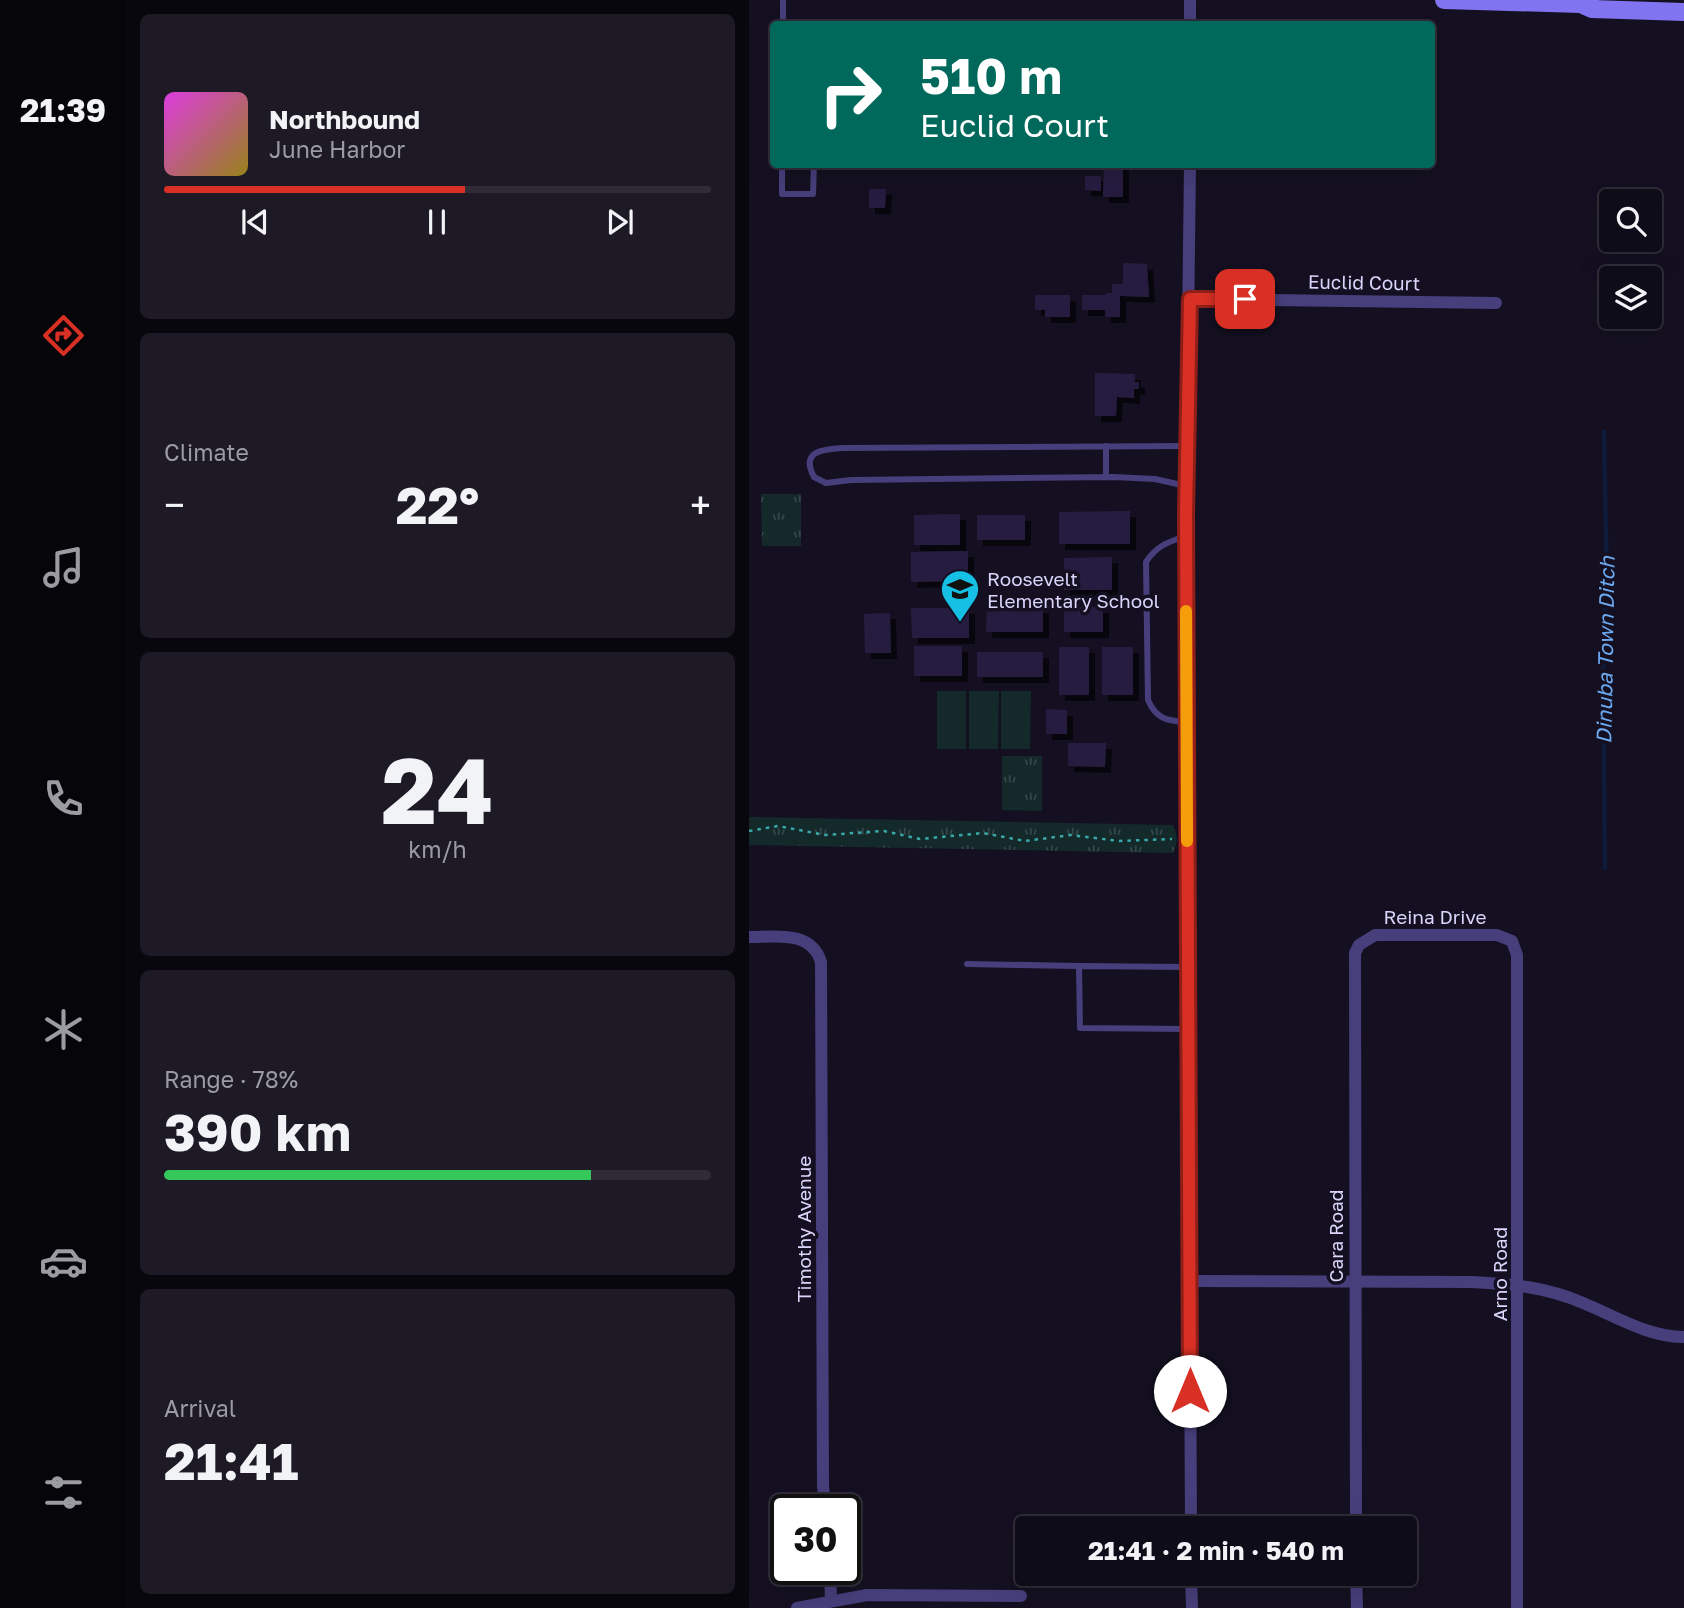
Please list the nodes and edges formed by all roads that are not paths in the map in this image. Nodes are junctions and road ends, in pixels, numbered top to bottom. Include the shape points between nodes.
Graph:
1 (783, 0) edge
2 (1190, 0) edge
3 (1444, 0) edge
4 (1585, 2) edge
5 (1684, 12) edge
6 (783, 21) edge
7 (1190, 21) edge
8 (782, 168) edge
9 (814, 168) edge
10 (1190, 168) edge
11 (1190, 299) junction
12 (1496, 303) dead end
13 (1106, 446) junction
14 (1186, 446) junction
15 (1106, 477) junction
16 (1186, 486) junction
17 (1186, 536) junction
18 (1187, 722) junction
19 (749, 937) edge
20 (1512, 941) joint
21 (1359, 945) joint
22 (967, 964) dead end
23 (1079, 966) junction
24 (1188, 967) junction
25 (1188, 1028) junction
26 (1189, 1281) junction
27 (1354, 1281) junction
28 (1518, 1284) junction
29 (1684, 1337) edge
30 (825, 1494) edge
31 (1191, 1516) edge
32 (1356, 1516) edge
33 (830, 1585) edge
34 (1191, 1586) edge
35 (1356, 1586) edge
36 (1021, 1596) dead end
37 (831, 1601) junction
38 (797, 1608) edge
39 (1192, 1608) edge
40 (1357, 1608) edge
41 (1517, 1608) edge

1 - 6 lane
2 - 7 street
3 - 4 street
4 - 5 street via 1591,9
8 - 9 lane via 782,194 813,194
10 - 11 street
11 - 12 street, Euclid Court
11 - 14 street
13 - 14 lane
13 - 15 lane
13 - 15 lane via 843,448 819,450 809,463 819,481 835,482
14 - 16 street
15 - 16 lane
16 - 17 street
17 - 18 street
17 - 18 lane via 1165,542 1146,562 1148,700 1164,720
18 - 24 street
19 - 30 street, Timothy Avenue via 797,938 816,950 822,970
20 - 21 street, Reina Drive via 1497,935 1374,935
20 - 28 street, Arno Road via 1517,955
21 - 27 street, Cara Road via 1354,961
22 - 23 lane
23 - 24 lane
23 - 25 lane via 1080,1028
24 - 25 street
25 - 26 street
26 - 27 street
26 - 31 street
27 - 28 street
27 - 32 street, Cara Road
28 - 29 street via 1562,1295 1654,1332
28 - 41 street, Arno Road
33 - 37 street
34 - 39 street
35 - 40 street
36 - 37 street via 886,1595
37 - 38 street

